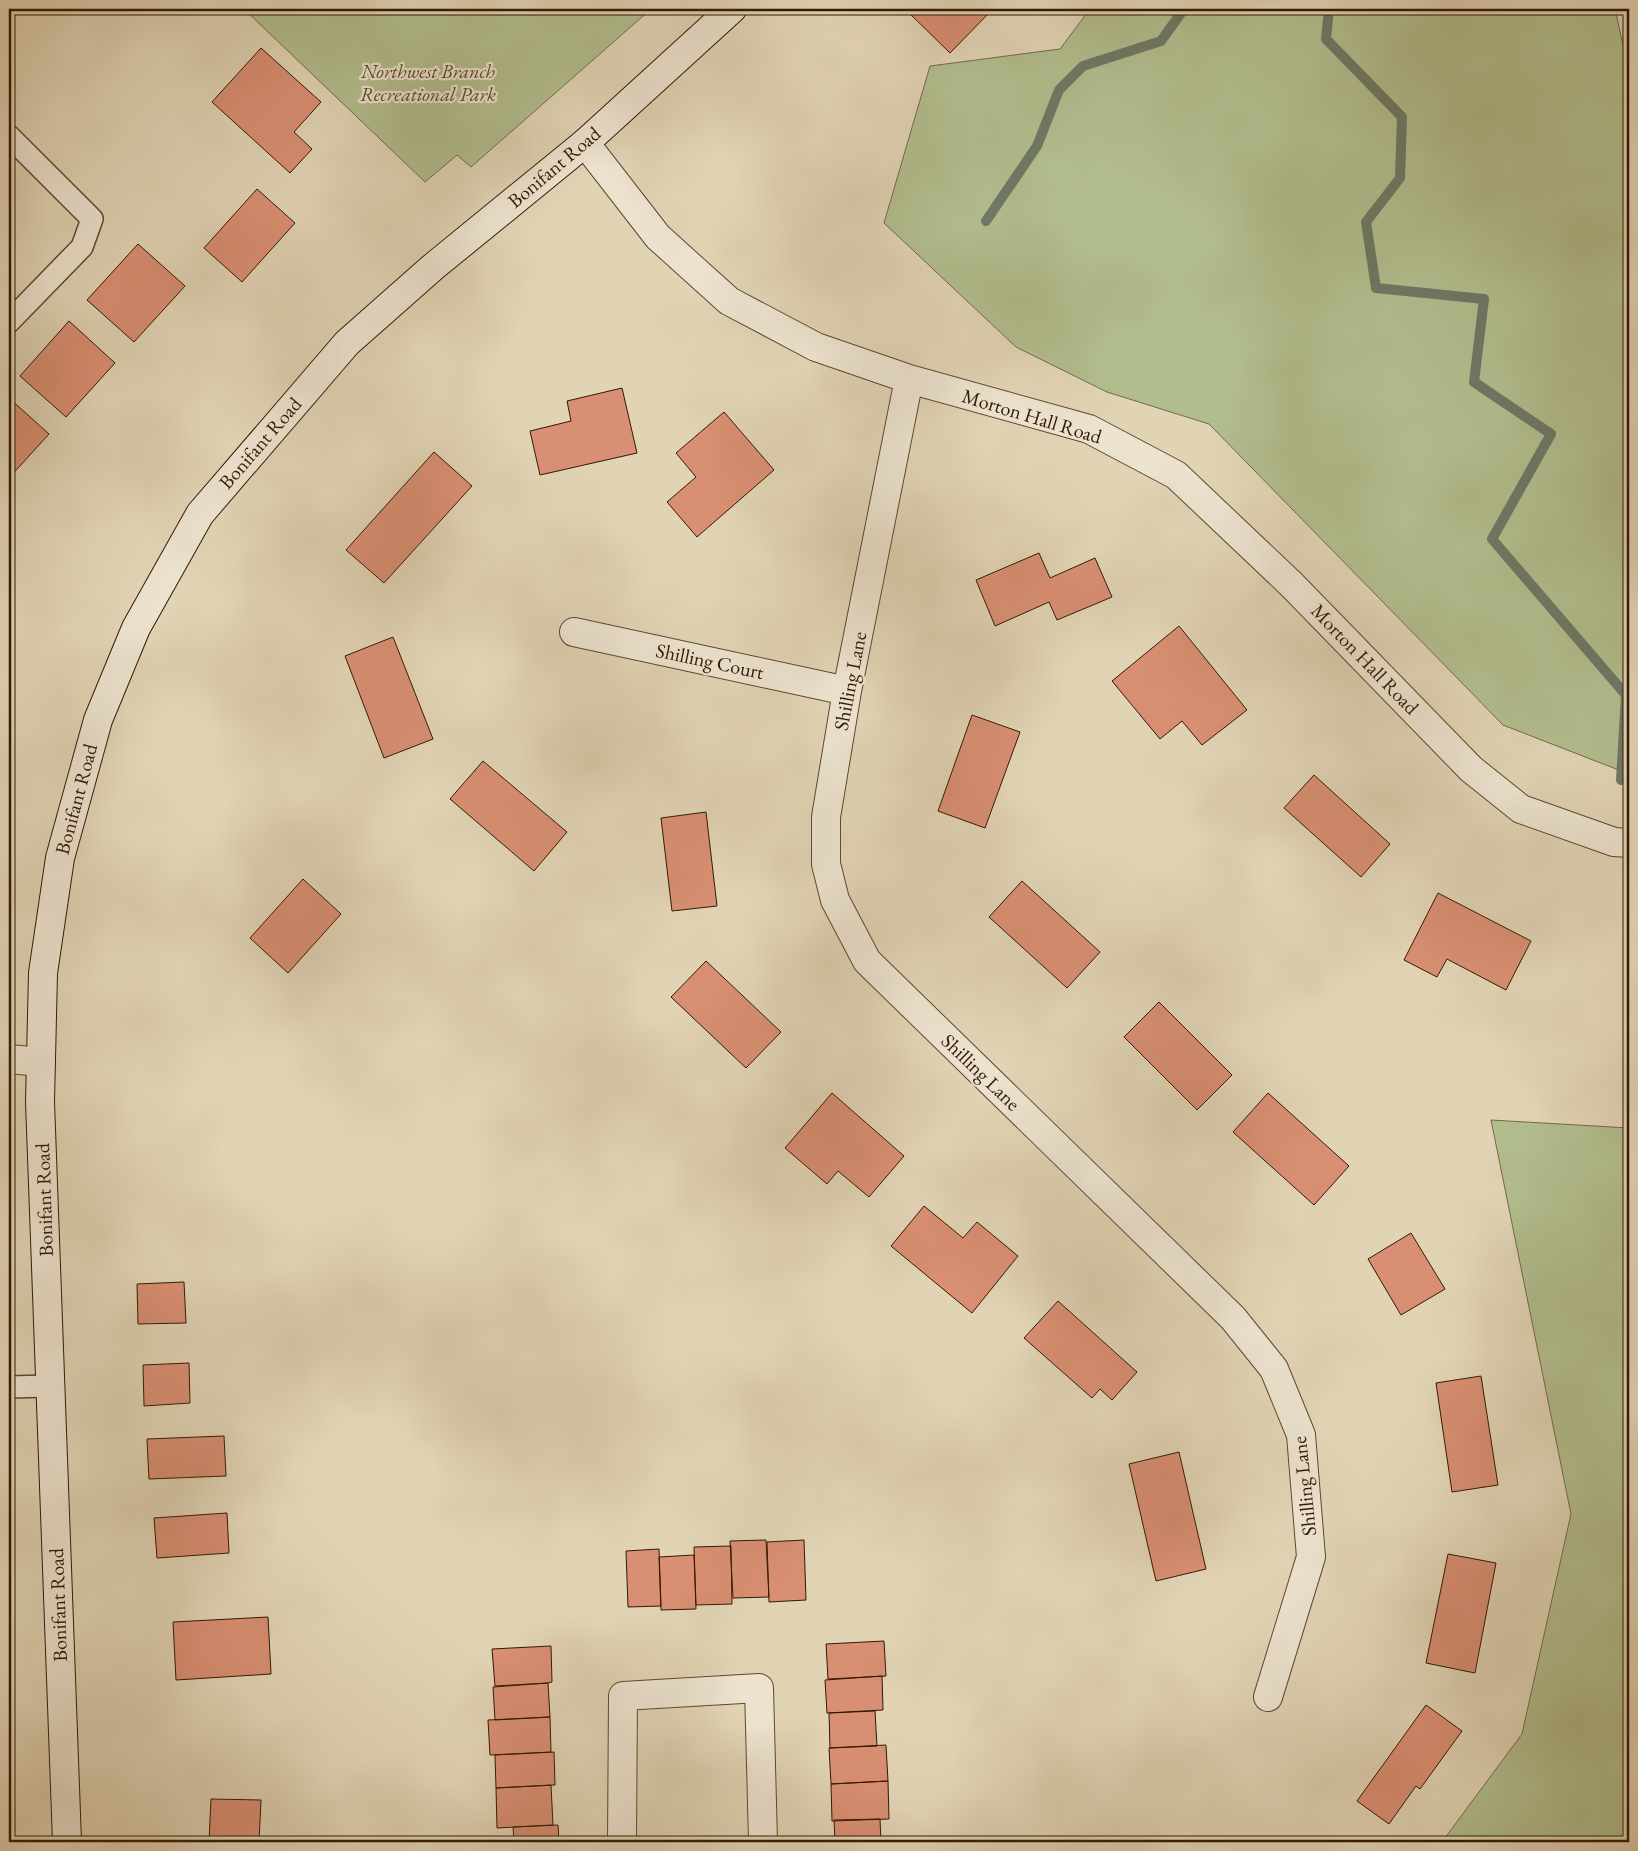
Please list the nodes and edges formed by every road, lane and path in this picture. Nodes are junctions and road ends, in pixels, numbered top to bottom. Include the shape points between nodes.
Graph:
1 (732, 9) edge
2 (9, 136) edge
3 (584, 143) junction
4 (9, 322) edge
5 (909, 379) junction
6 (574, 632) dead end
7 (847, 691) junction
8 (1629, 843) edge
9 (9, 1059) edge
10 (41, 1062) junction
11 (50, 1386) junction
12 (9, 1387) edge
13 (1268, 1697) dead end
14 (67, 1842) edge
15 (622, 1842) edge
16 (763, 1842) edge

1 - 3 street, Bonifant Road
2 - 4 lane via 92,219 82,247
3 - 5 street, Morton Hall Road via 658,237 729,301 816,346
3 - 10 street, Bonifant Road via 347,343 200,514 136,628 98,720 60,858 43,973
5 - 7 street, Shilling Lane
5 - 8 street, Morton Hall Road via 1089,429 1176,475 1292,585 1478,774 1522,809 1614,842
6 - 7 street, Shilling Court
7 - 13 street, Shilling Lane via 826,817 826,864 835,900 867,961 1233,1318 1274,1369 1301,1435 1311,1557
9 - 10 street
10 - 11 street, Bonifant Road
11 - 12 lane
11 - 14 street, Bonifant Road
15 - 16 street via 623,1696 759,1688

